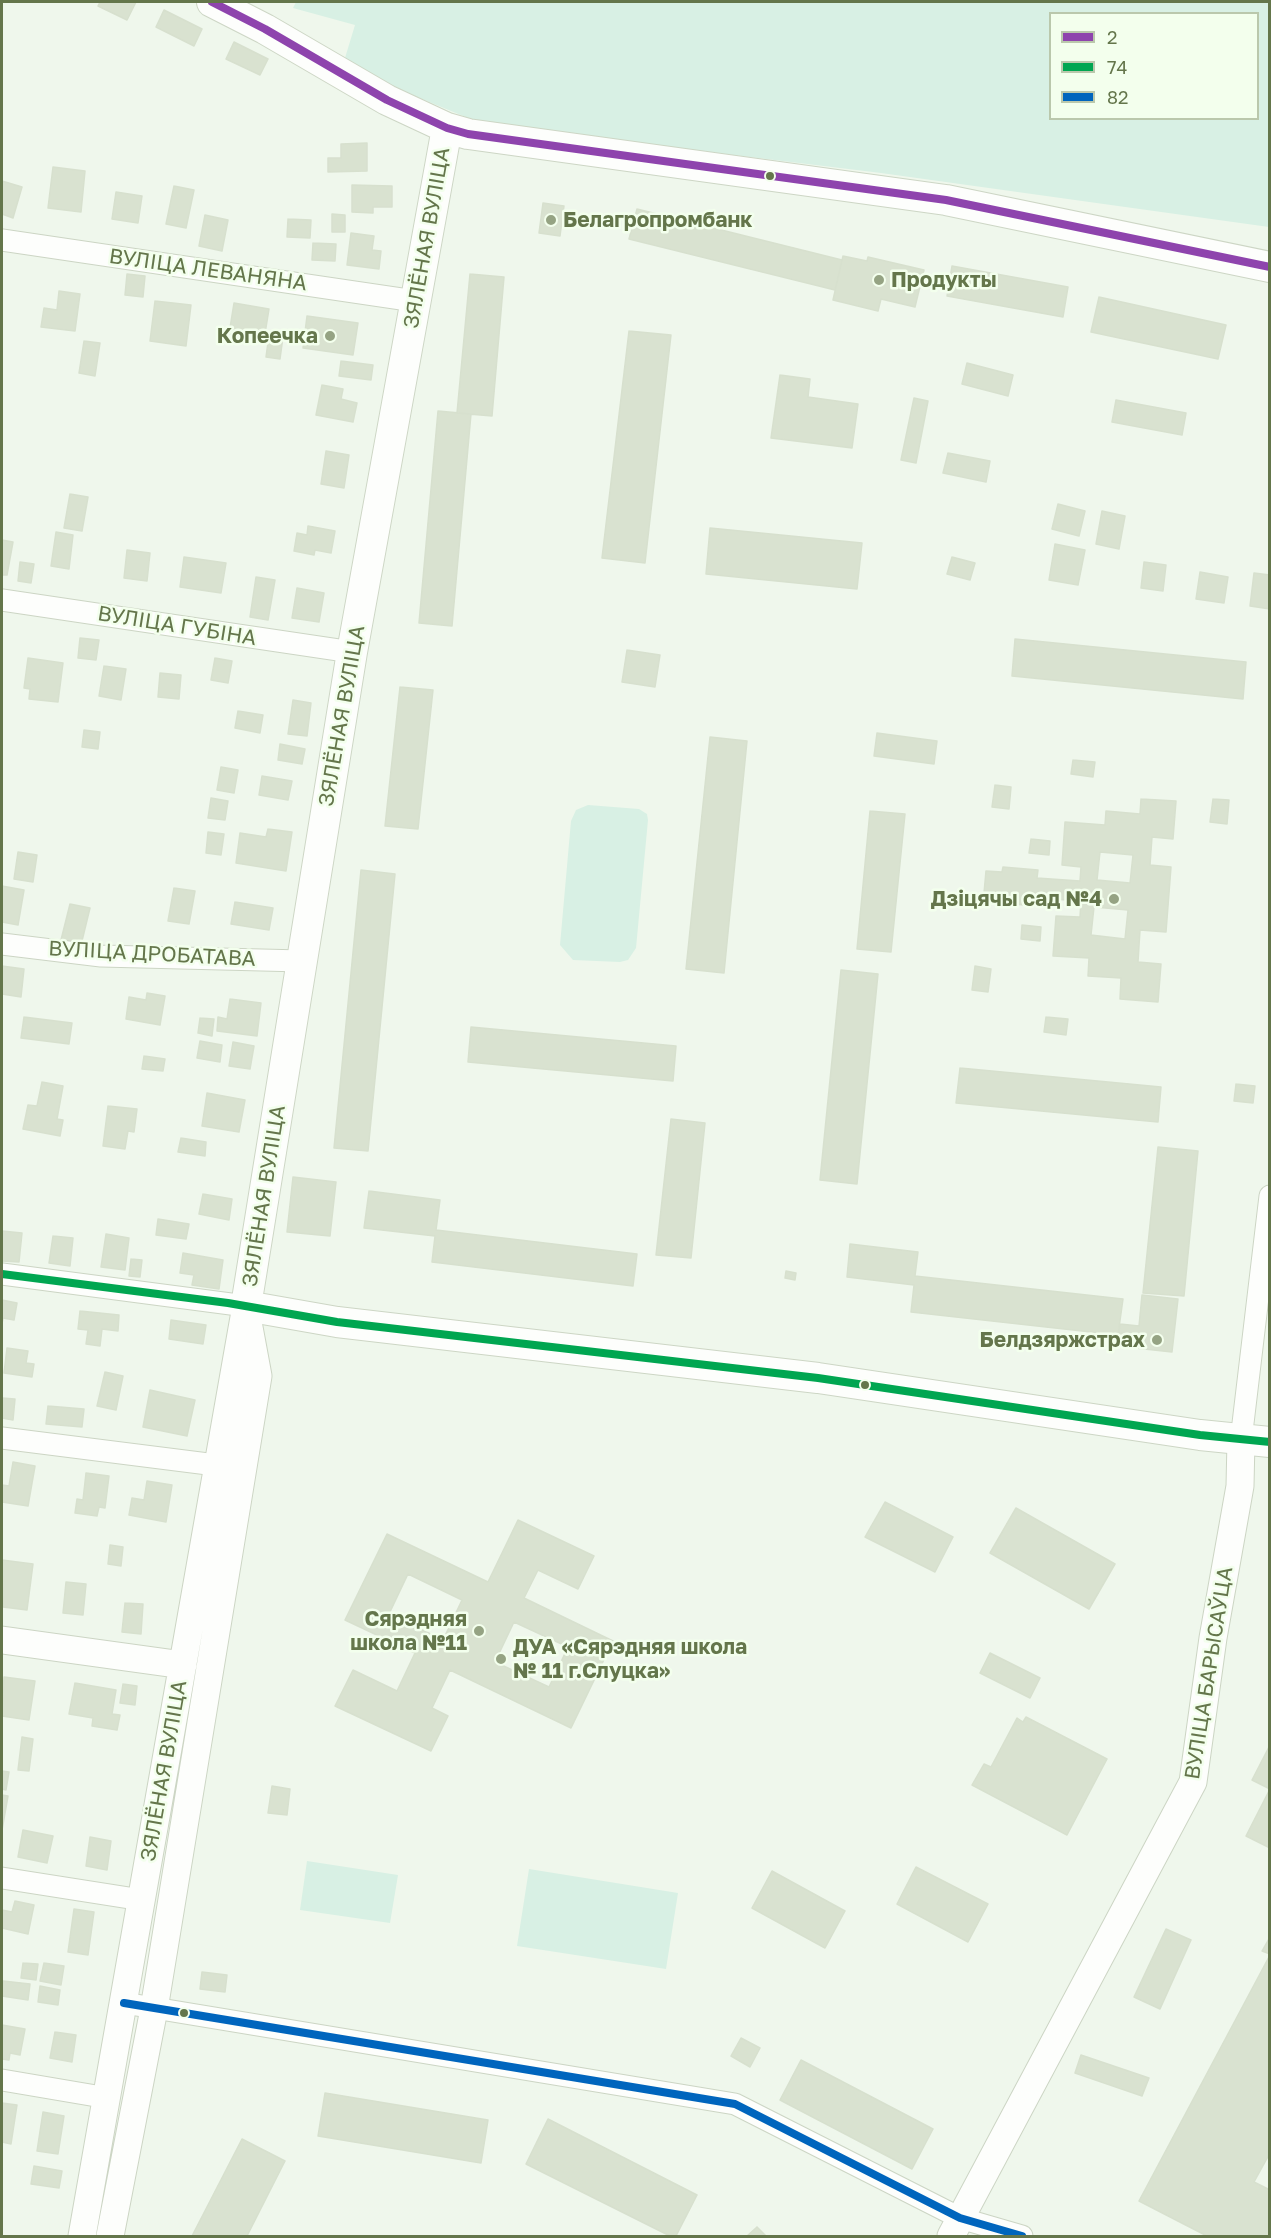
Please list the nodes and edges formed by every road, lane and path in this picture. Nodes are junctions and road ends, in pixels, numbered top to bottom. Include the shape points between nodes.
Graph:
1 (212, 2) edge
2 (447, 128) junction
3 (2, 240) edge
4 (1269, 267) edge
5 (416, 301) junction
6 (2, 600) edge
7 (352, 652) junction
8 (2, 944) edge
9 (302, 962) junction
10 (1269, 1196) edge
11 (2, 1274) edge
12 (246, 1306) junction
13 (2, 1438) edge
14 (1255, 1441) edge
15 (216, 1465) junction
16 (2, 1640) edge
17 (183, 1665) junction
18 (2, 1878) edge
19 (141, 1900) junction
20 (124, 2003) junction
21 (154, 2009) junction
22 (2, 2080) edge
23 (108, 2098) junction
24 (956, 2227) edge
25 (82, 2236) edge
26 (110, 2236) edge
27 (1022, 2236) edge

1 - 2 main road via 265,28 387,100
2 - 4 main road via 946,200
2 - 5 main road, ЗЯЛЁНАЯ ВУЛІЦА
3 - 5 street, ВУЛІЦА ЛЕВАНЯНА
5 - 7 main road, ЗЯЛЁНАЯ ВУЛІЦА
6 - 7 street, ВУЛІЦА ГУБІНА
7 - 9 main road, ЗЯЛЁНАЯ ВУЛІЦА
8 - 9 street, ВУЛІЦА ДРОБАТАВА via 101,956
9 - 12 main road, ЗЯЛЁНАЯ ВУЛІЦА
10 - 14 street, ВУЛІЦА БАРЫСАЎЦА
11 - 12 street
12 - 14 main road via 337,1322 818,1378
12 - 15 street, ЗЯЛЁНАЯ ВУЛІЦА
12 - 21 street, ЗЯЛЁНАЯ ВУЛІЦА via 258,1376
13 - 15 street
14 - 24 street, ВУЛІЦА БАРЫСАЎЦА via 1239,1486 1193,1782
15 - 17 street, ЗЯЛЁНАЯ ВУЛІЦА
16 - 17 street
17 - 19 street, ЗЯЛЁНАЯ ВУЛІЦА
18 - 19 street
19 - 20 street, ЗЯЛЁНАЯ ВУЛІЦА
20 - 21 street
20 - 23 street, ЗЯЛЁНАЯ ВУЛІЦА
21 - 24 street via 735,2104
21 - 26 street, ЗЯЛЁНАЯ ВУЛІЦА
22 - 23 street
23 - 25 street, ЗЯЛЁНАЯ ВУЛІЦА
24 - 27 street

